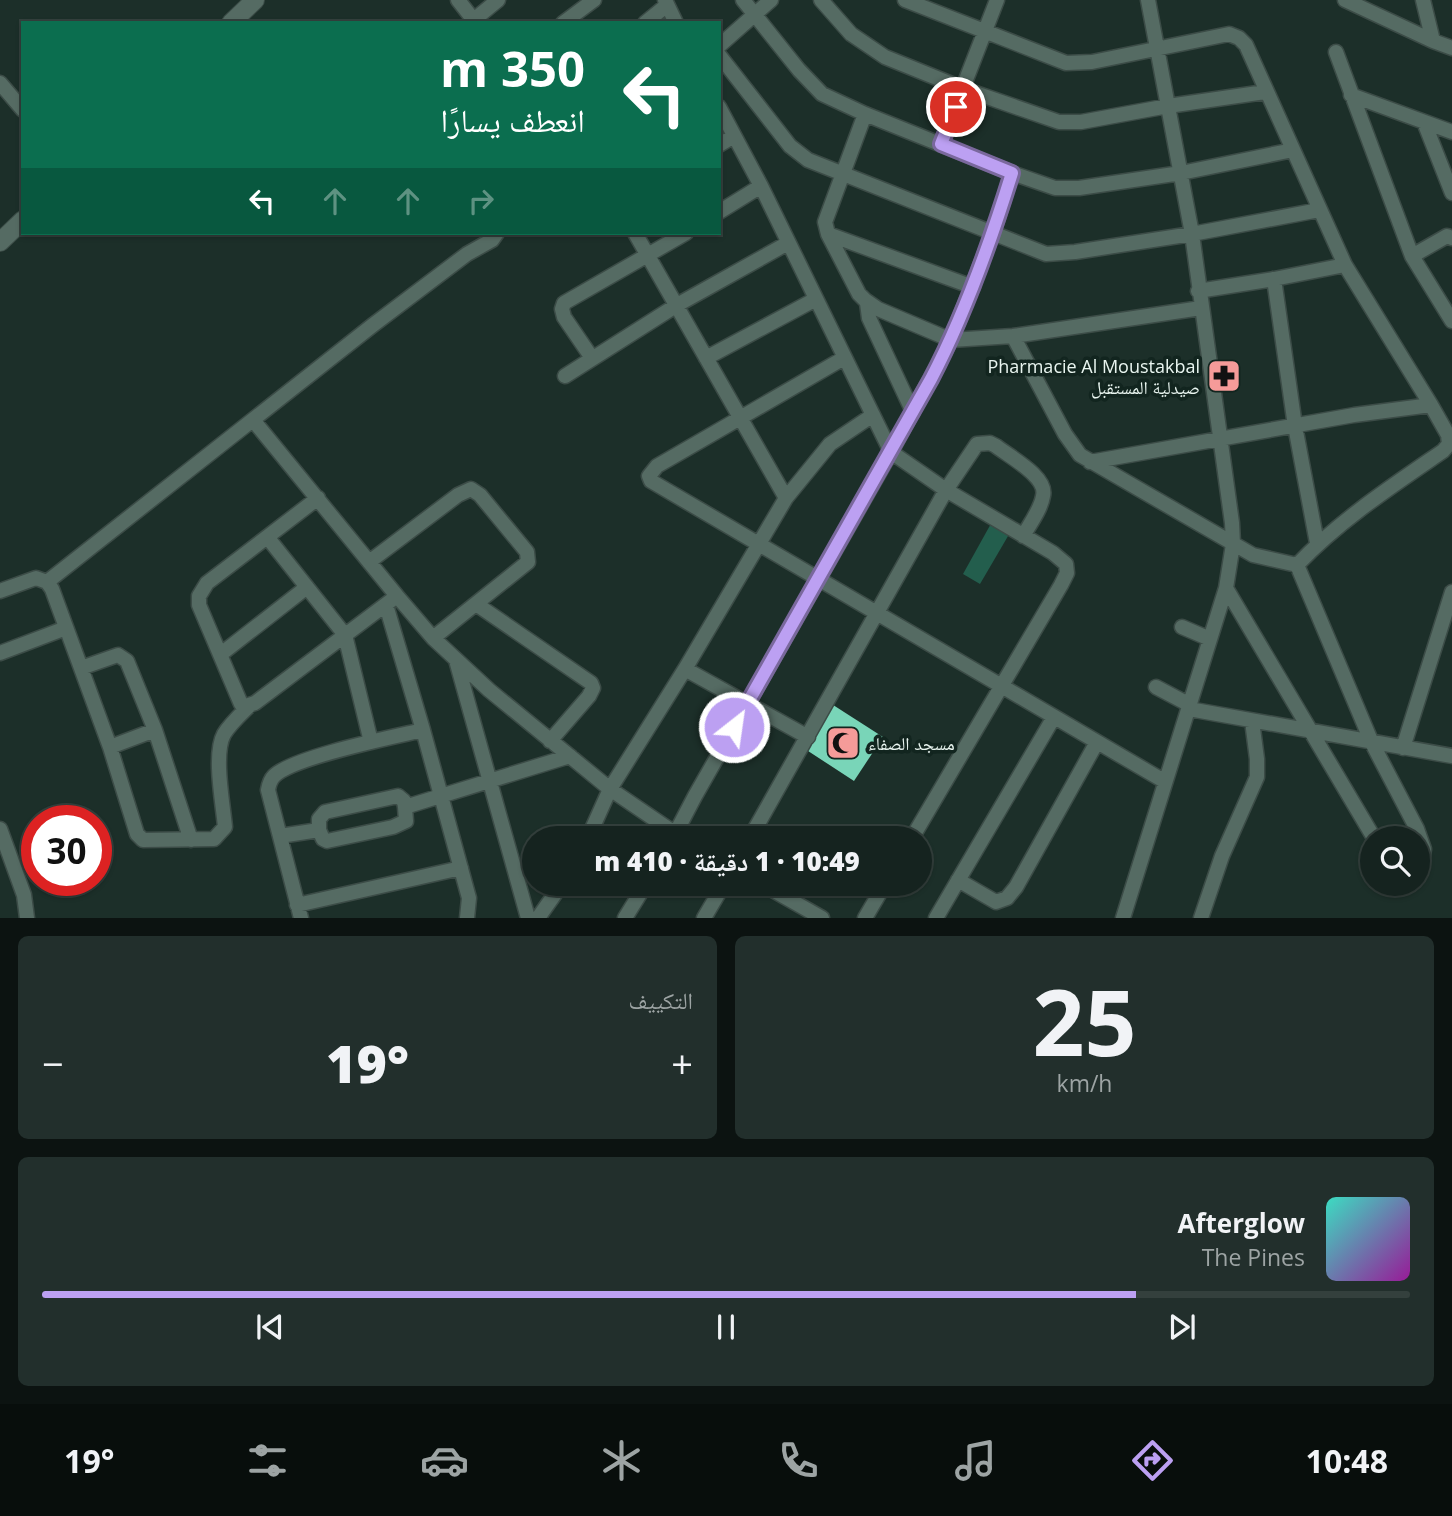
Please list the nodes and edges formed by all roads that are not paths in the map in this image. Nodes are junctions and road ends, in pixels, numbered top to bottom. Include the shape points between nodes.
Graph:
1 (255, 0) edge
2 (458, 0) edge
3 (498, 0) edge
4 (743, 0) edge
5 (771, 0) edge
6 (821, 0) edge
7 (905, 0) edge
8 (997, 0) edge
9 (1148, 0) edge
10 (1345, 0) edge
11 (1423, 0) edge
12 (589, 1) edge
13 (666, 3) edge
14 (754, 15) junction
15 (233, 21) edge
16 (472, 21) edge
17 (474, 21) edge
18 (565, 21) edge
19 (647, 21) edge
20 (675, 21) edge
21 (985, 33) junction
22 (1433, 41) junction
23 (721, 44) edge
24 (1452, 48) edge
25 (1157, 50) junction
26 (1336, 52) dead end
27 (721, 58) edge
28 (0, 83) edge
29 (964, 89) junction
30 (1265, 92) junction
31 (1351, 95) junction
32 (1168, 106) junction
33 (21, 108) edge
34 (721, 111) edge
35 (865, 114) junction
36 (1424, 122) junction
37 (1452, 132) edge
38 (734, 136) junction
39 (721, 144) edge
40 (941, 144) junction
41 (1293, 150) junction
42 (1012, 173) junction
43 (1181, 173) junction
44 (842, 174) junction
45 (761, 186) junction
46 (1452, 193) edge
47 (1319, 210) junction
48 (721, 211) edge
49 (21, 222) edge
50 (993, 233) junction
51 (1450, 233) edge
52 (828, 234) junction
53 (1192, 234) junction
54 (496, 235) edge
55 (636, 235) edge
56 (683, 235) edge
57 (0, 242) edge
58 (788, 243) junction
59 (649, 256) junction
60 (1412, 256) junction
61 (1345, 265) junction
62 (1274, 279) junction
63 (972, 287) junction
64 (1198, 291) junction
65 (816, 299) junction
66 (867, 303) junction
67 (677, 305) junction
68 (1200, 308) junction
69 (1452, 321) edge
70 (1013, 336) junction
71 (951, 340) junction
72 (592, 358) junction
73 (706, 358) junction
74 (844, 358) junction
75 (565, 376) dead end
76 (1431, 405) junction
77 (913, 412) junction
78 (873, 415) junction
79 (741, 417) junction
80 (253, 420) junction
81 (1295, 426) junction
82 (1220, 440) junction
83 (891, 452) junction
84 (1090, 462) junction
85 (946, 490) junction
86 (318, 498) junction
87 (786, 498) junction
88 (1023, 536) junction
89 (268, 538) junction
90 (1317, 543) junction
91 (757, 544) junction
92 (1233, 544) junction
93 (369, 562) junction
94 (1297, 565) junction
95 (819, 580) junction
96 (47, 582) junction
97 (307, 587) junction
98 (1226, 588) junction
99 (0, 591) edge
100 (1452, 592) edge
101 (391, 601) junction
102 (476, 604) junction
103 (876, 613) junction
104 (1182, 627) dead end
105 (66, 628) junction
106 (345, 635) junction
107 (433, 638) junction
108 (1210, 639) junction
109 (0, 653) edge
110 (221, 654) junction
111 (456, 660) junction
112 (81, 668) junction
113 (685, 669) junction
114 (1002, 687) junction
115 (1156, 687) dead end
116 (747, 704) junction
117 (250, 705) junction
118 (1190, 707) junction
119 (1054, 717) junction
120 (1251, 721) junction
121 (155, 730) junction
122 (423, 730) junction
123 (1309, 732) junction
124 (808, 737) junction
125 (550, 741) junction
126 (371, 742) junction
127 (1097, 742) junction
128 (1372, 743) junction
129 (110, 747) junction
130 (1403, 748) junction
131 (570, 756) junction
132 (1452, 757) edge
133 (491, 780) junction
134 (1164, 781) junction
135 (610, 789) junction
136 (442, 796) junction
137 (405, 807) junction
138 (593, 826) edge
139 (662, 826) edge
140 (683, 826) edge
141 (757, 826) edge
142 (919, 826) edge
143 (1367, 826) edge
144 (1414, 826) edge
145 (0, 829) edge
146 (319, 830) junction
147 (280, 836) junction
148 (191, 840) junction
149 (461, 868) junction
150 (958, 880) junction
151 (554, 896) edge
152 (639, 896) edge
153 (717, 896) edge
154 (783, 896) edge
155 (878, 896) edge
156 (299, 911) edge
157 (467, 917) edge
158 (27, 918) edge
159 (528, 918) edge
160 (538, 918) edge
161 (625, 918) edge
162 (704, 918) edge
163 (822, 918) edge
164 (865, 918) edge
165 (936, 918) edge
166 (1124, 918) edge
167 (1201, 918) edge

1 - 15 street
2 - 16 street
3 - 17 street
4 - 14 street
5 - 14 street
6 - 29 street via 866,46
7 - 21 street
8 - 21 street
9 - 25 street
10 - 22 street
11 - 22 street
12 - 18 street
13 - 19 street
13 - 20 street
14 - 23 street
14 - 35 street via 814,86
21 - 25 street via 1066,63
21 - 29 street
22 - 24 street
25 - 30 street via 1234,35 1245,45
25 - 32 street
26 - 31 street
27 - 44 street via 790,146 808,160
28 - 33 street
29 - 32 street via 1069,123
29 - 40 street
30 - 32 street
30 - 41 street
31 - 36 street
31 - 60 street
32 - 43 street
34 - 38 street
35 - 40 street
35 - 44 street
36 - 37 street
36 - 46 street
38 - 39 street
38 - 45 street
40 - 42 street
41 - 43 street
41 - 47 street
42 - 43 street via 1065,189
42 - 50 street
43 - 53 street
44 - 50 street
44 - 52 street via 826,216
45 - 48 street
45 - 58 street
47 - 53 street
47 - 61 street
49 - 57 street
50 - 53 street via 1046,254
50 - 63 street
51 - 60 street
52 - 63 street
52 - 66 street
53 - 64 street
54 - 80 street
55 - 59 street
56 - 59 street
58 - 65 street
58 - 67 street
59 - 67 street
59 - 72 street via 563,306 564,317
60 - 69 street
61 - 62 street
61 - 76 street
62 - 64 street
62 - 81 street
63 - 71 street
64 - 68 street
65 - 73 street
65 - 74 street
66 - 71 street
66 - 77 street via 869,318
67 - 72 street
67 - 73 street
68 - 70 street
68 - 82 street
70 - 71 street
70 - 84 street via 1065,434
71 - 77 street
72 - 75 street
73 - 79 street
74 - 78 street
74 - 79 street
76 - 81 street
76 - 90 street via 1448,435 1447,447
77 - 83 street
78 - 83 street
78 - 87 street via 830,444
79 - 87 street
79 - 91 street via 657,467 649,478
80 - 86 street
80 - 96 street
81 - 82 street
81 - 90 street
82 - 84 street
82 - 92 street
83 - 85 street
83 - 95 street
84 - 92 street
85 - 88 street
85 - 88 street via 977,444 996,446 1043,485 1043,498
85 - 103 street
86 - 89 street
86 - 93 street
87 - 91 street
88 - 114 street via 1063,560 1067,573
89 - 97 street
89 - 110 street via 207,583 199,596
90 - 94 street
91 - 95 street
91 - 113 street
92 - 94 street via 1253,555
92 - 98 street
93 - 101 street
93 - 102 street via 458,495 476,491 529,559
94 - 128 street
95 - 103 street
95 - 116 street
96 - 99 street via 36,579
96 - 105 street
97 - 106 street
97 - 110 street
98 - 108 street
98 - 123 street
100 - 130 street
101 - 106 street
101 - 107 street
101 - 122 street
102 - 107 street
102 - 125 street via 592,683 589,696
103 - 114 street
103 - 124 street
104 - 108 street
105 - 109 street
105 - 112 street
106 - 117 street
106 - 126 street
107 - 111 street
108 - 118 street
110 - 117 street via 238,699
111 - 125 street
111 - 133 street
112 - 121 street via 124,657
112 - 129 street
113 - 116 street
113 - 135 street
114 - 119 street
114 - 142 street
115 - 118 street
116 - 124 street
116 - 140 street
117 - 148 street via 221,743 225,827 214,839
118 - 120 street
118 - 134 street
119 - 127 street
119 - 150 street
120 - 123 street
120 - 167 street via 1256,777
121 - 129 street
121 - 148 street
122 - 126 street
122 - 136 street
123 - 128 street
123 - 143 street
124 - 141 street
125 - 131 street
126 - 147 street via 311,759 273,777 268,790
127 - 134 street
127 - 150 street via 1007,898 996,902
128 - 130 street
128 - 144 street
129 - 148 street via 140,838 152,842
130 - 132 street
131 - 133 street
131 - 135 street
133 - 136 street
133 - 159 street
134 - 166 street
135 - 138 street
135 - 139 street
136 - 137 street
136 - 149 street
137 - 146 street via 398,796 325,812
137 - 146 street via 405,821 393,827 327,841
145 - 158 street via 24,895
146 - 147 street
147 - 156 street
149 - 156 street
149 - 157 street via 469,898
150 - 165 street
151 - 160 street
152 - 161 street
153 - 162 street
154 - 163 street
155 - 164 street

